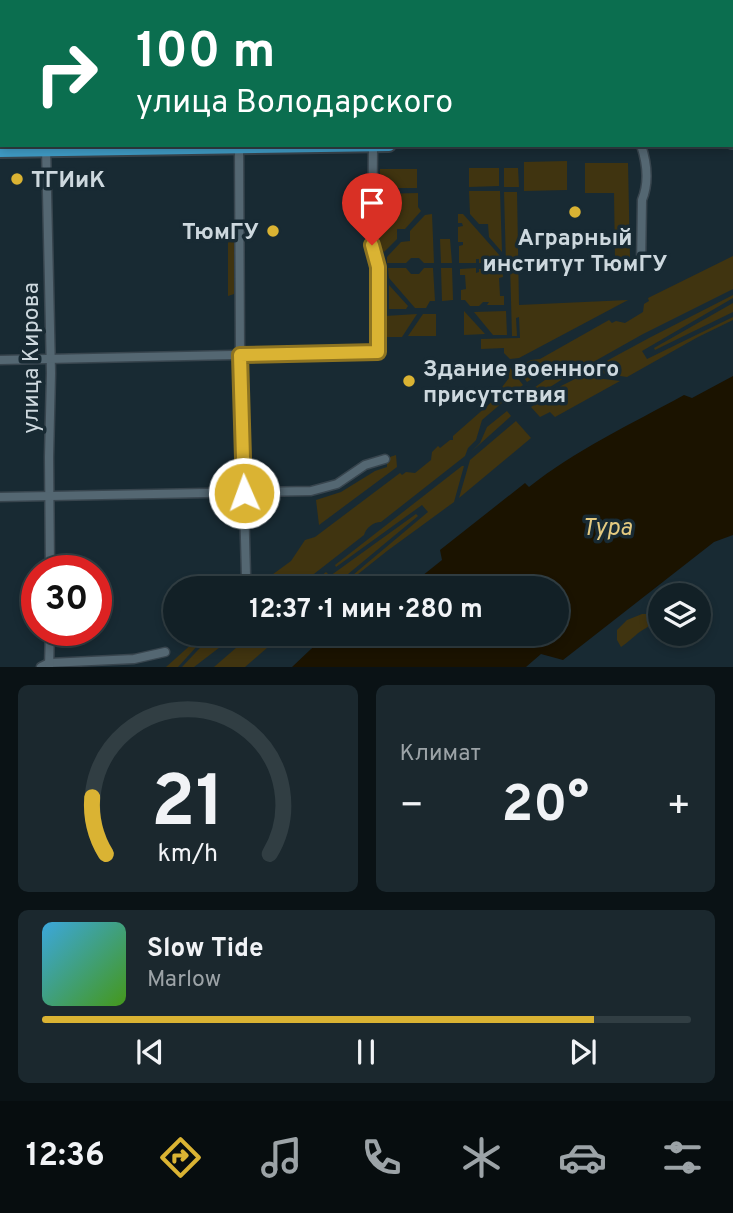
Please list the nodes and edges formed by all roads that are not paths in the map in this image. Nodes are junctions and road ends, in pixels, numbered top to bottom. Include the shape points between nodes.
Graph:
1 (142, 147) edge
2 (239, 147) edge
3 (373, 147) edge
4 (642, 147) edge
5 (46, 148) edge
6 (0, 151) edge
7 (641, 267) dead end
8 (240, 355) junction
9 (51, 359) junction
10 (0, 360) edge
11 (384, 459) dead end
12 (244, 493) junction
13 (0, 497) edge
14 (49, 497) junction
15 (50, 555) edge
16 (246, 575) dead end
17 (48, 646) edge
18 (165, 652) dead end
19 (46, 666) edge

1 - 5 main road
2 - 8 street
3 - 8 street via 378,352
4 - 7 street via 646,189
5 - 6 main road
5 - 9 street, улица Кирова
8 - 9 street
8 - 12 street
9 - 10 street
9 - 14 street, улица Кирова
11 - 12 street via 365,465 337,484 311,491
12 - 14 street
12 - 16 street
13 - 14 street
14 - 15 street, улица Кирова
17 - 19 street
18 - 19 street

